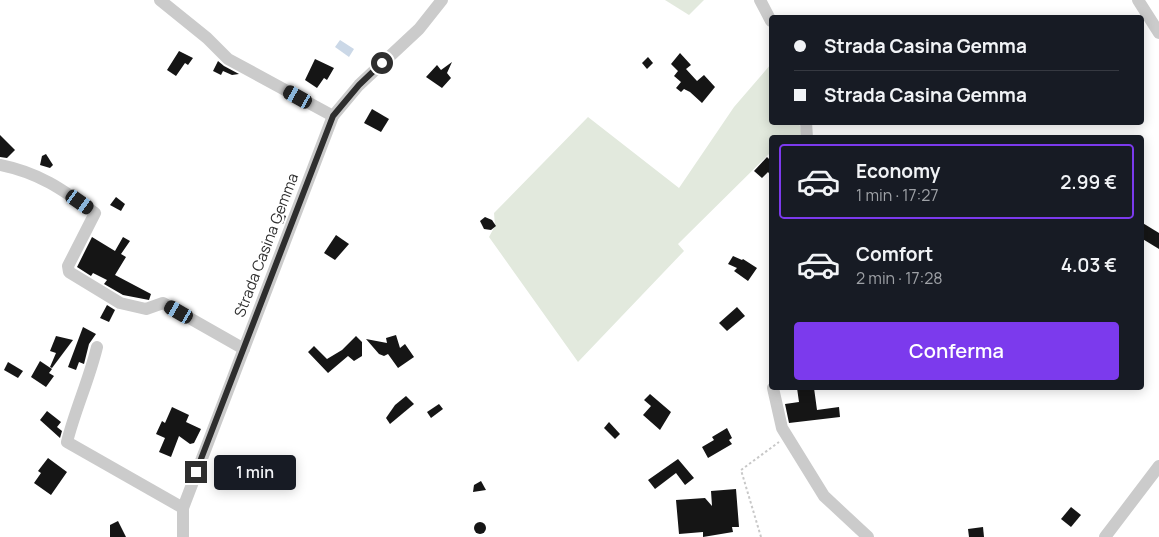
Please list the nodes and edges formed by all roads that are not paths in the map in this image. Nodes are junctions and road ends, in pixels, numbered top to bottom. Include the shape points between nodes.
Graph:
1 (160, 0) edge
2 (442, 0) edge
3 (760, 0) edge
4 (1138, 0) edge
5 (769, 17) edge
6 (1159, 33) edge
7 (333, 116) junction
8 (0, 165) edge
9 (97, 347) dead end
10 (244, 349) junction
11 (773, 390) edge
12 (1159, 466) edge
13 (182, 508) junction
14 (182, 537) edge
15 (868, 537) edge
16 (1105, 537) edge

1 - 7 street via 228,59
2 - 7 street, Strada Casina Gemma via 419,29 359,85
3 - 5 street
4 - 6 street
7 - 10 street, Strada Casina Gemma
8 - 10 street via 22,169 48,180 95,212 68,266 69,272 120,303 146,309 163,302
9 - 13 street via 66,442
10 - 13 street, Strada Casina Gemma
11 - 15 street via 782,428 824,496
12 - 16 street
13 - 14 street, Strada Casina Gemma

